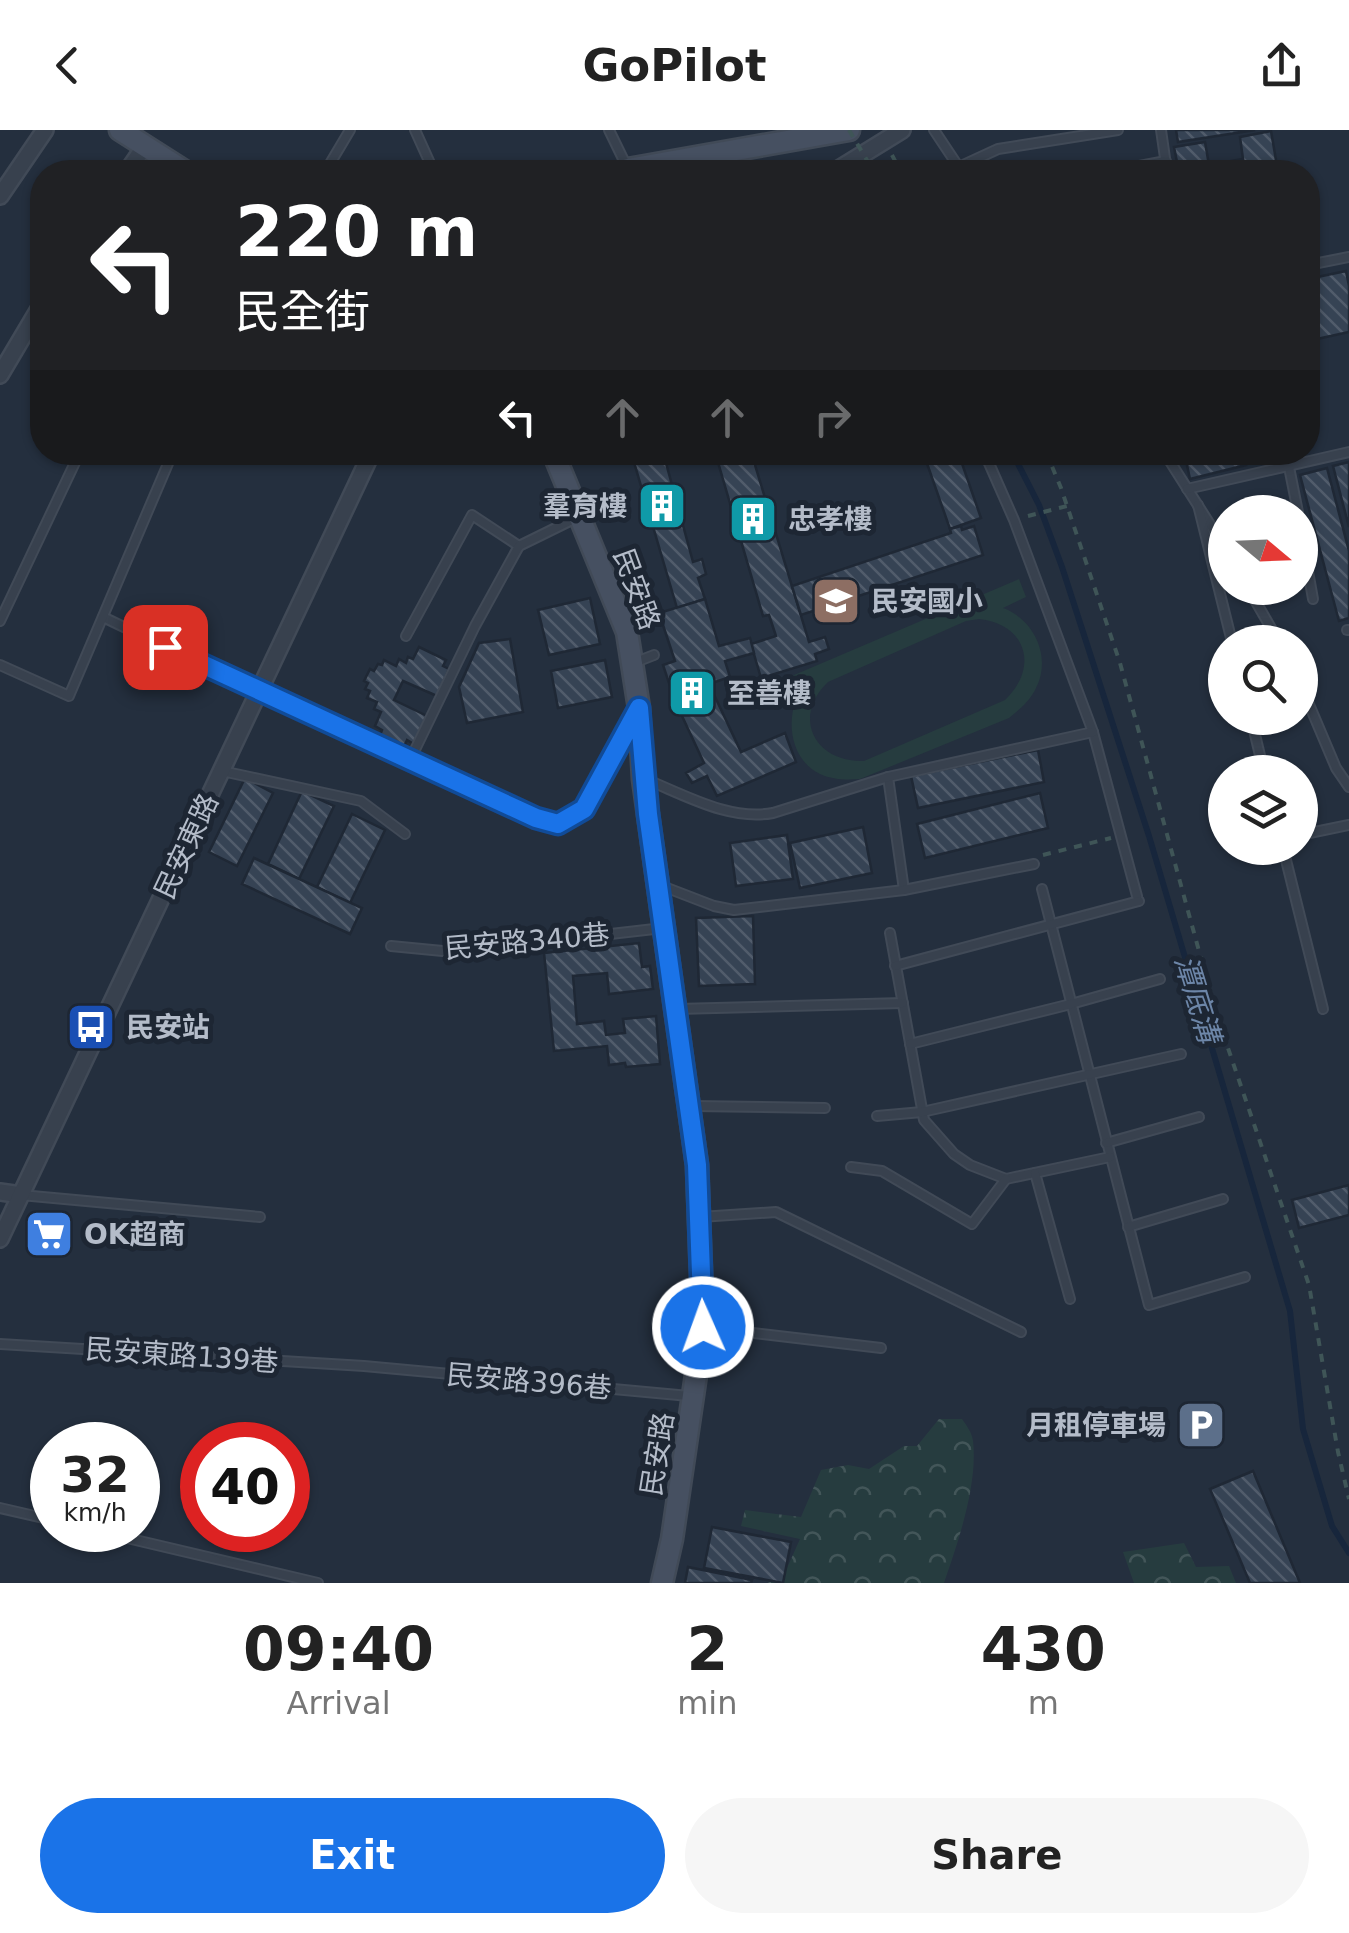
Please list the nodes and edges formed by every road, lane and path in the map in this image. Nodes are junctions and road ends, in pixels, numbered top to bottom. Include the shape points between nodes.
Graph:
1 (45, 130) edge
2 (120, 130) edge
3 (350, 130) edge
4 (415, 130) edge
5 (609, 130) edge
6 (849, 130) edge
7 (902, 130) edge
8 (934, 130) edge
9 (1118, 130) edge
10 (1162, 130) edge
11 (144, 146) junction
12 (135, 160) edge
13 (167, 160) edge
14 (332, 160) edge
15 (429, 160) edge
16 (620, 160) edge
17 (684, 160) edge
18 (863, 160) edge
19 (867, 160) edge
20 (954, 160) edge
21 (978, 160) edge
22 (1166, 160) edge
23 (0, 196) edge
24 (1349, 257) edge
25 (1320, 263) edge
26 (30, 324) edge
27 (0, 375) edge
28 (1349, 452) edge
29 (1320, 459) edge
30 (74, 465) edge
31 (167, 465) edge
32 (366, 465) edge
33 (559, 465) edge
34 (990, 465) edge
35 (1051, 465) edge
36 (1172, 465) edge
37 (1294, 465) edge
38 (1290, 466) junction
39 (1188, 489) junction
40 (1295, 495) edge
41 (1198, 505) junction
42 (1067, 506) junction
43 (580, 516) junction
44 (1021, 518) dead end
45 (1208, 521) edge
46 (519, 546) junction
47 (103, 617) junction
48 (0, 621) edge
49 (1228, 625) edge
50 (406, 636) dead end
51 (654, 656) dead end
52 (632, 663) junction
53 (0, 665) edge
54 (259, 692) junction
55 (639, 708) junction
56 (1318, 726) edge
57 (1093, 732) junction
58 (410, 760) junction
59 (222, 771) junction
60 (888, 777) junction
61 (644, 779) junction
62 (1349, 787) edge
63 (1349, 825) edge
64 (1318, 831) edge
65 (405, 834) dead end
66 (1122, 836) junction
67 (1034, 864) joint
68 (1287, 865) edge
69 (658, 884) junction
70 (1042, 889) dead end
71 (904, 890) junction
72 (1050, 924) junction
73 (664, 928) junction
74 (890, 933) dead end
75 (391, 946) dead end
76 (896, 966) junction
77 (1160, 980) dead end
78 (902, 1004) junction
79 (1071, 1004) junction
80 (675, 1009) junction
81 (1323, 1009) dead end
82 (910, 1044) junction
83 (1180, 1054) dead end
84 (1089, 1075) junction
85 (688, 1106) junction
86 (826, 1108) dead end
87 (922, 1112) junction
88 (877, 1116) dead end
89 (1199, 1117) dead end
90 (1106, 1143) junction
91 (1110, 1157) junction
92 (850, 1167) dead end
93 (1035, 1172) junction
94 (1006, 1179) junction
95 (0, 1192) edge
96 (21, 1195) junction
97 (1222, 1199) dead end
98 (700, 1216) junction
99 (260, 1217) dead end
100 (1128, 1227) junction
101 (0, 1239) edge
102 (1245, 1277) dead end
103 (1070, 1299) dead end
104 (703, 1327) junction
105 (1021, 1332) dead end
106 (0, 1344) edge
107 (881, 1348) dead end
108 (364, 1366) joint
109 (694, 1396) junction
110 (1349, 1499) edge
111 (0, 1508) edge
112 (30, 1515) edge
113 (160, 1546) edge
114 (318, 1583) edge
115 (662, 1583) edge

1 - 23 street
2 - 11 street
3 - 14 lane
4 - 15 lane
5 - 16 lane
6 - 17 street
6 - 19 path, bridge
7 - 18 street
8 - 20 lane
9 - 21 lane via 998,149
10 - 22 lane
11 - 12 street
11 - 13 street
24 - 25 lane
26 - 27 street
28 - 29 lane
30 - 48 lane
31 - 47 lane
32 - 54 street, 民安東路
33 - 43 street, 民安路
34 - 57 lane
35 - 42 path
36 - 39 lane
37 - 38 lane
38 - 39 lane
38 - 40 lane
39 - 41 lane
41 - 45 lane
41 - 49 lane
42 - 44 path
42 - 110 path via 1120,663 1216,1013 1309,1285
43 - 46 lane
43 - 52 street, 民安路 via 627,632
46 - 50 lane via 472,515
46 - 58 lane
47 - 53 lane via 69,696
47 - 54 lane
51 - 52 lane
52 - 55 street, 民安路
54 - 58 street
54 - 59 street, 民安東路
55 - 58 street via 584,809 558,824
55 - 61 street, 民安路
56 - 62 lane
57 - 60 lane
57 - 66 lane
59 - 65 lane via 361,800
59 - 96 street, 民安東路
60 - 61 lane via 754,816
60 - 71 lane
61 - 69 street, 民安路
63 - 64 lane
66 - 67 path via 1036,856
66 - 72 lane via 1138,898
67 - 71 lane
68 - 81 lane
69 - 71 lane via 734,910
69 - 73 street, 民安路
70 - 72 lane
72 - 76 lane
72 - 79 lane
73 - 75 lane, 民安路340巷 via 454,952
73 - 80 street, 民安路
74 - 76 lane
76 - 78 lane
77 - 79 lane
78 - 80 lane
78 - 82 lane
79 - 82 lane
79 - 84 lane
80 - 85 street, 民安路
82 - 87 lane
83 - 84 lane
84 - 87 lane
84 - 90 lane
85 - 86 lane
85 - 98 street, 民安路
87 - 88 lane
87 - 94 lane via 954,1154
89 - 90 lane
90 - 91 lane
91 - 93 lane
91 - 100 lane
92 - 94 lane via 882,1171 972,1224
93 - 94 lane
93 - 103 lane
95 - 96 street
96 - 99 lane
96 - 101 street, 民安東路
97 - 100 lane
98 - 104 street, 民安路
98 - 105 lane via 776,1212
100 - 102 lane via 1148,1305
104 - 107 lane
104 - 109 street, 民安路
106 - 108 lane, 民安東路139巷
108 - 109 lane, 民安路396巷
109 - 115 street, 民安路
111 - 112 lane
113 - 114 lane

